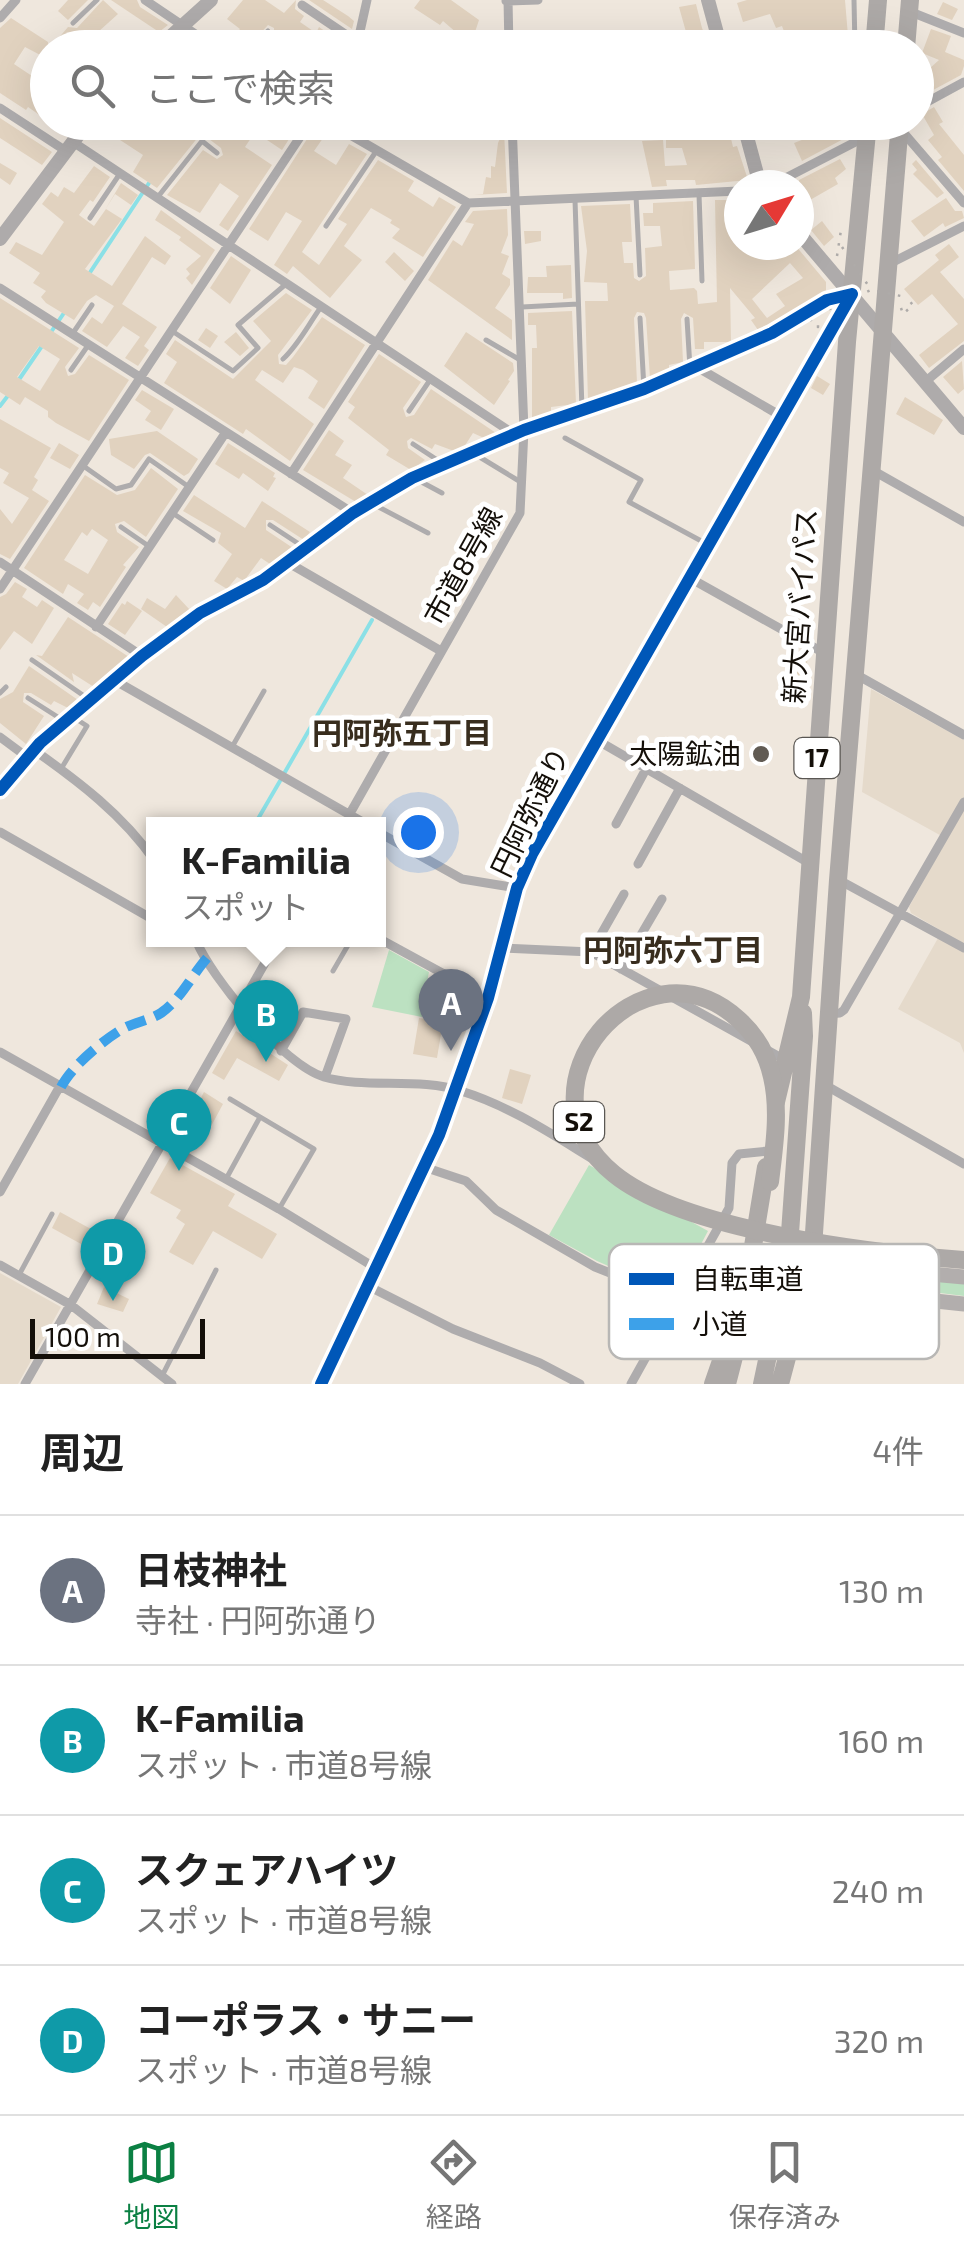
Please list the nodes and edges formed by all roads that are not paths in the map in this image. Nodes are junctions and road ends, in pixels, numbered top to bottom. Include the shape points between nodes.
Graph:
1 (16, 0) edge
2 (97, 0) edge
3 (145, 0) edge
4 (211, 0) edge
5 (367, 0) edge
6 (538, 0) edge
7 (708, 0) edge
8 (854, 0) edge
9 (878, 0) edge
10 (507, 1) edge
11 (302, 5) dead end
12 (909, 6) edge
13 (0, 18) edge
14 (74, 23) dead end
15 (184, 26) junction
16 (179, 30) edge
17 (190, 30) edge
18 (336, 30) edge
19 (360, 30) edge
20 (509, 30) edge
21 (717, 30) edge
22 (855, 30) edge
23 (876, 30) edge
24 (964, 32) edge
25 (964, 82) edge
26 (934, 98) edge
27 (0, 108) edge
28 (30, 125) edge
29 (57, 140) edge
30 (75, 140) edge
31 (298, 140) edge
32 (360, 140) edge
33 (513, 140) edge
34 (747, 140) edge
35 (849, 140) edge
36 (867, 140) edge
37 (899, 140) edge
38 (912, 140) edge
39 (70, 147) junction
40 (377, 150) junction
41 (217, 152) dead end
42 (756, 170) edge
43 (798, 170) edge
44 (120, 173) junction
45 (724, 192) edge
46 (699, 193) junction
47 (636, 196) junction
48 (157, 198) junction
49 (575, 198) junction
50 (515, 201) junction
51 (964, 202) edge
52 (468, 203) junction
53 (90, 218) dead end
54 (326, 226) dead end
55 (964, 226) edge
56 (0, 239) edge
57 (230, 246) junction
58 (814, 246) edge
59 (891, 264) junction
60 (640, 276) dead end
61 (702, 281) dead end
62 (286, 284) junction
63 (859, 287) junction
64 (0, 288) edge
65 (92, 304) dead end
66 (578, 304) junction
67 (321, 307) junction
68 (522, 307) junction
69 (640, 318) dead end
70 (687, 319) dead end
71 (884, 325) junction
72 (172, 331) junction
73 (73, 333) junction
74 (486, 340) dead end
75 (89, 344) junction
76 (378, 344) junction
77 (964, 350) edge
78 (283, 359) dead end
79 (523, 362) junction
80 (692, 367) junction
81 (72, 370) dead end
82 (140, 378) junction
83 (430, 380) junction
84 (925, 382) junction
85 (644, 389) junction
86 (409, 411) dead end
87 (582, 412) junction
88 (780, 416) junction
89 (964, 428) edge
90 (226, 432) junction
91 (520, 432) junction
92 (565, 438) dead end
93 (414, 444) dead end
94 (470, 451) junction
95 (442, 463) junction
96 (82, 464) junction
97 (872, 470) junction
98 (292, 474) junction
99 (412, 478) junction
100 (521, 482) junction
101 (190, 487) junction
102 (442, 492) dead end
103 (371, 502) junction
104 (172, 513) junction
105 (354, 513) junction
106 (964, 522) edge
107 (270, 525) dead end
108 (121, 527) dead end
109 (428, 533) dead end
110 (213, 540) dead end
111 (707, 544) junction
112 (150, 547) junction
113 (305, 548) junction
114 (0, 562) edge
115 (286, 562) junction
116 (12, 570) junction
117 (688, 577) junction
118 (0, 589) edge
119 (96, 627) junction
120 (441, 652) junction
121 (824, 654) junction
122 (142, 656) junction
123 (32, 660) dead end
124 (856, 674) junction
125 (114, 680) junction
126 (6, 687) dead end
127 (264, 690) dead end
128 (0, 693) edge
129 (28, 698) dead end
130 (90, 700) junction
131 (68, 718) junction
132 (964, 736) edge
133 (0, 737) edge
134 (595, 739) junction
135 (232, 746) junction
136 (31, 753) junction
137 (61, 769) junction
138 (646, 769) junction
139 (680, 788) junction
140 (0, 790) edge
141 (964, 802) edge
142 (341, 817) edge
143 (348, 817) edge
144 (616, 824) dead end
145 (0, 832) edge
146 (386, 836) edge
147 (146, 851) edge
148 (638, 864) dead end
149 (810, 864) junction
150 (838, 880) junction
151 (517, 888) junction
152 (624, 894) dead end
153 (662, 899) dead end
154 (902, 913) junction
155 (146, 915) edge
156 (386, 942) edge
157 (200, 947) edge
158 (274, 947) edge
159 (347, 947) edge
160 (503, 948) junction
161 (964, 948) edge
162 (591, 952) junction
163 (621, 970) junction
164 (333, 971) dead end
165 (802, 997) junction
166 (488, 998) junction
167 (241, 1006) junction
168 (828, 1014) junction
169 (281, 1051) junction
170 (0, 1052) edge
171 (785, 1060) junction
172 (325, 1078) junction
173 (823, 1084) junction
174 (60, 1086) junction
175 (457, 1089) junction
176 (230, 1100) dead end
177 (260, 1117) junction
178 (163, 1144) junction
179 (768, 1151) junction
180 (964, 1164) edge
181 (424, 1167) junction
182 (226, 1179) junction
183 (0, 1192) edge
184 (279, 1209) junction
185 (52, 1214) dead end
186 (716, 1230) junction
187 (762, 1230) edge
188 (762, 1230) edge
189 (762, 1230) edge
190 (708, 1244) edge
191 (753, 1244) edge
192 (789, 1244) edge
193 (811, 1244) edge
194 (841, 1244) edge
195 (939, 1257) edge
196 (964, 1260) edge
197 (0, 1265) edge
198 (374, 1267) junction
199 (216, 1270) dead end
200 (609, 1273) edge
201 (939, 1275) edge
202 (18, 1276) junction
203 (964, 1277) edge
204 (366, 1286) junction
205 (939, 1301) edge
206 (964, 1304) edge
207 (70, 1305) junction
208 (645, 1359) edge
209 (722, 1359) edge
210 (734, 1359) edge
211 (768, 1359) edge
212 (787, 1359) edge
213 (162, 1376) junction
214 (25, 1384) edge
215 (172, 1384) edge
216 (320, 1384) edge
217 (580, 1384) edge
218 (631, 1384) edge
219 (713, 1384) edge
220 (727, 1384) edge
221 (762, 1384) edge
222 (780, 1384) edge

1 - 13 street
2 - 14 lane
3 - 15 street
4 - 15 street
5 - 19 street
6 - 10 street
7 - 21 street
8 - 22 lane
9 - 23 highway
10 - 20 street
11 - 18 street
12 - 24 street
15 - 16 street
15 - 17 street
25 - 26 street
27 - 28 street
29 - 39 street
30 - 39 street
31 - 57 street
32 - 40 street
33 - 50 street, 市道8号線
34 - 42 street
35 - 43 street
36 - 63 highway, 新大宮バイパス / 17
37 - 59 highway, 17
38 - 51 street
39 - 44 street
39 - 56 street
40 - 52 street
40 - 54 lane
41 - 48 lane via 202,142
44 - 48 street
44 - 53 lane
45 - 46 street
46 - 47 street
46 - 61 lane
47 - 49 street
47 - 60 lane
48 - 57 street
49 - 50 street
49 - 66 lane
50 - 52 street
50 - 68 street, 市道8号線
52 - 76 street
55 - 59 street
57 - 62 street
57 - 72 street
58 - 63 street
59 - 71 highway, 17
62 - 67 street
62 - 72 lane via 238,325 258,348 233,371
63 - 71 street
63 - 80 street
63 - 88 street, 円阿弥通り
63 - 121 highway, 新大宮バイパス / 17
64 - 73 street
65 - 73 lane
66 - 68 lane
66 - 87 lane
67 - 76 street
67 - 78 lane
68 - 79 street, 市道8号線
69 - 85 lane
70 - 80 lane
71 - 84 street
71 - 97 highway, 17
72 - 82 street
73 - 75 street
74 - 79 lane
75 - 81 lane
75 - 82 street
76 - 83 street
76 - 98 street
77 - 84 street
79 - 91 street, 市道8号線
80 - 85 street
80 - 88 street
82 - 90 street
82 - 96 street
83 - 86 lane
83 - 91 street
84 - 89 street
85 - 87 street
87 - 91 street
88 - 111 street, 円阿弥通り
90 - 98 street
90 - 101 street
91 - 94 street
91 - 100 street, 市道8号線
92 - 111 lane via 641,480 629,502
93 - 95 lane
94 - 95 street
94 - 100 lane
95 - 99 street
96 - 101 lane via 116,489 131,485 149,459
96 - 116 street
97 - 106 street
97 - 124 highway, 17
98 - 105 street
99 - 102 lane
99 - 103 street
100 - 120 street, 市道8号線 via 520,513
101 - 104 street
103 - 105 street
103 - 109 lane
104 - 110 lane
104 - 112 street
105 - 113 street
107 - 113 lane
108 - 112 lane
111 - 117 street, 円阿弥通り
112 - 119 street
113 - 115 street
114 - 116 street
115 - 120 street
115 - 122 street
116 - 118 street
116 - 119 street
117 - 121 street
117 - 134 street, 円阿弥通り
119 - 122 street
120 - 143 street, 市道8号線
121 - 149 highway, 新大宮バイパス / 17
122 - 125 street
123 - 130 lane
124 - 132 street
124 - 150 highway, 17
125 - 130 street
125 - 135 street
126 - 128 lane
127 - 135 lane
129 - 131 lane
130 - 131 street
131 - 136 street
131 - 137 lane via 87,726
133 - 136 street
134 - 138 street
134 - 151 street, 円阿弥通り
135 - 142 street
136 - 137 street
136 - 140 street
137 - 147 street
138 - 139 street
138 - 144 street
139 - 148 street
139 - 149 street
141 - 154 street
145 - 155 street
146 - 151 street via 462,878
149 - 165 highway, 新大宮バイパス / 17
150 - 154 street
150 - 168 highway, 17
151 - 160 street, 円阿弥通り
152 - 162 street
153 - 163 street
154 - 161 street
154 - 168 street via 842,1012
156 - 166 street
157 - 167 street
158 - 167 street
159 - 164 lane
160 - 162 street
160 - 166 street, 円阿弥通り
162 - 163 street
163 - 171 street
165 - 171 highway, 新大宮バイパス / 17
165 - 192 highway, 17
166 - 175 street, 円阿弥通り
167 - 169 street
167 - 178 street
168 - 173 highway, 17
169 - 172 street
169 - 172 street via 303,1012 346,1019
170 - 174 street
171 - 179 highway, 新大宮バイパス / 17
172 - 175 street
173 - 180 street
173 - 193 highway, 17
174 - 178 street
174 - 183 street
175 - 181 street, 円阿弥通り
175 - 186 street via 516,1113
176 - 177 lane
177 - 182 lane
177 - 184 lane via 314,1149
178 - 182 street
178 - 207 street
179 - 186 street via 739,1154 732,1164 729,1208
179 - 191 highway, 新大宮バイパス / 17
181 - 198 street, 円阿弥通り
181 - 200 street via 466,1181 496,1210
182 - 184 street
184 - 198 street
185 - 202 lane
186 - 190 street
187 - 188 highway, S2, bridge via 776,1121 764,1052 714,1003 670,995 625,1008 591,1040 579,1064 575,1108 583,1135 616,1176 662,1202
189 - 194 highway, S2, bridge
195 - 196 highway, S2, bridge
197 - 202 street
198 - 204 street, 円阿弥通り
199 - 213 lane
201 - 203 main road
202 - 207 street
204 - 216 street, 円阿弥通り
204 - 217 street
205 - 206 main road
207 - 213 street
207 - 214 street
208 - 218 street
209 - 219 highway, 新大宮バイパス / 17
210 - 220 highway, S2, bridge
211 - 221 highway, 17
212 - 222 highway, 17
213 - 215 street

